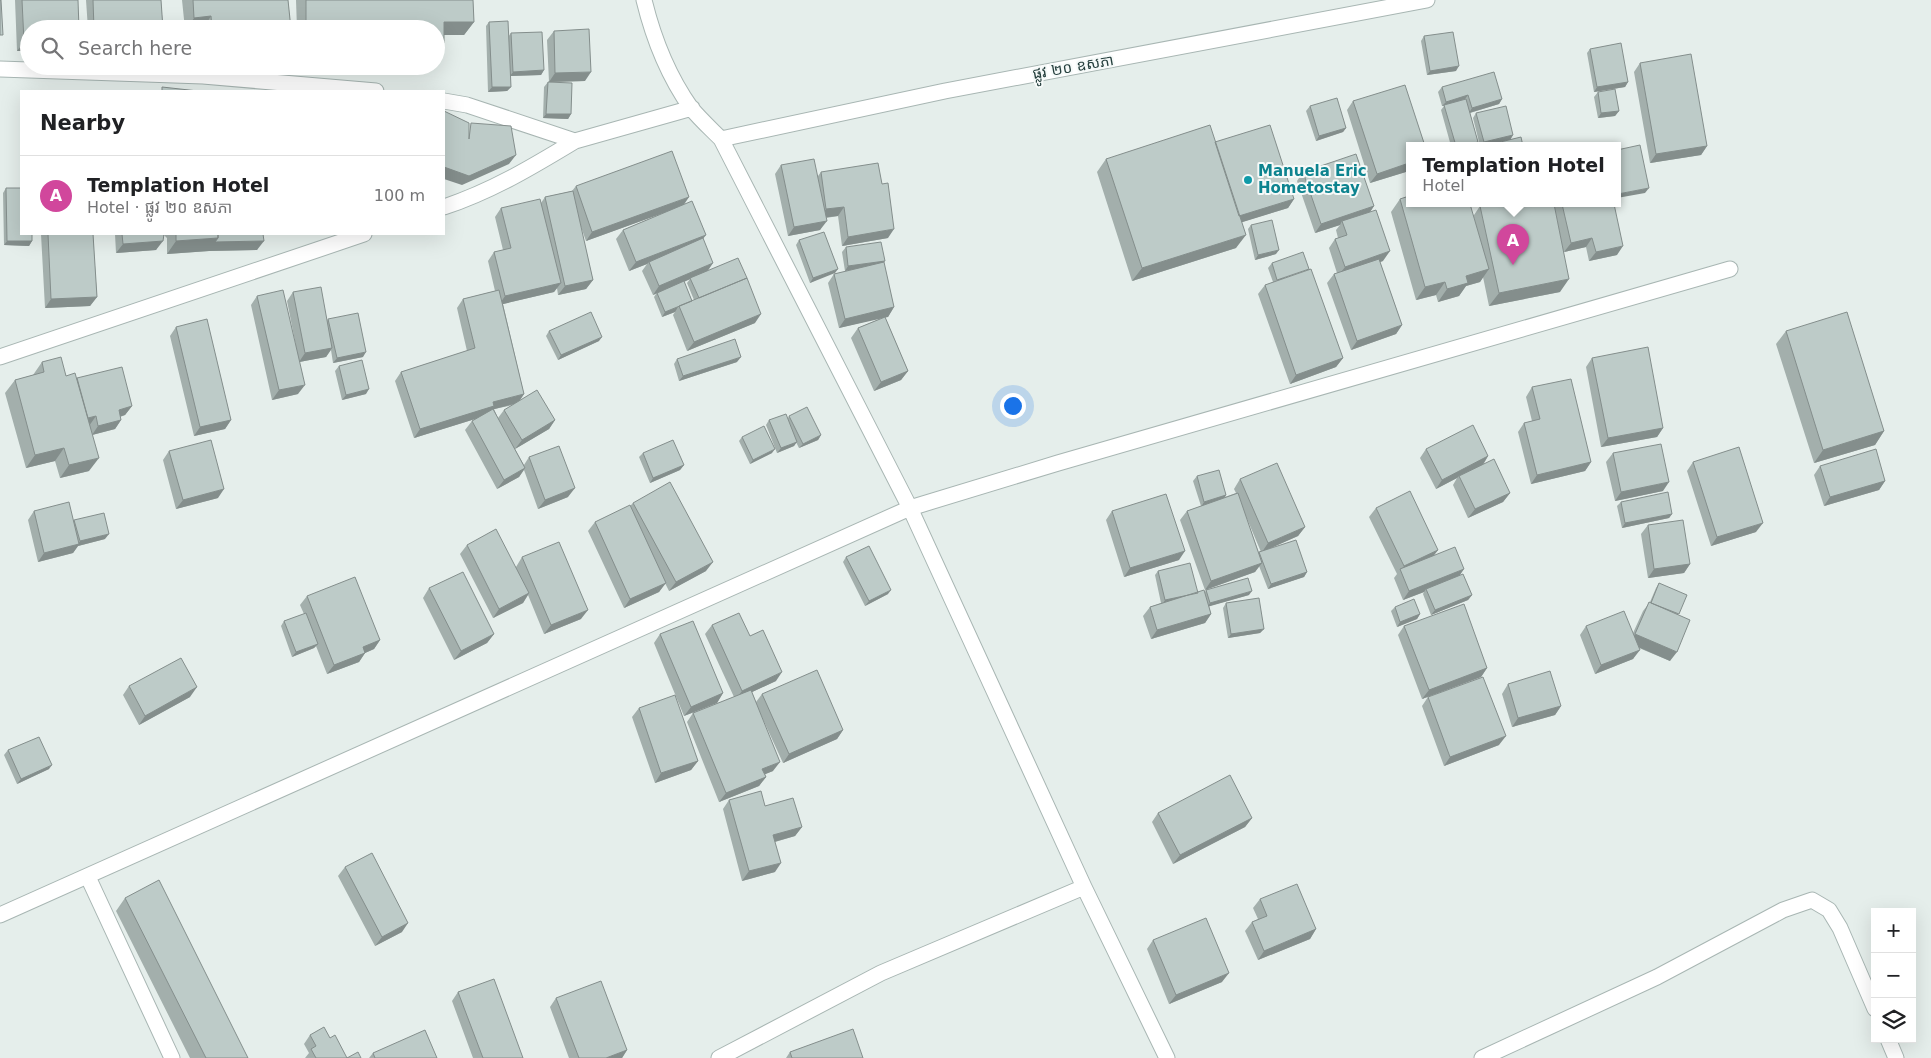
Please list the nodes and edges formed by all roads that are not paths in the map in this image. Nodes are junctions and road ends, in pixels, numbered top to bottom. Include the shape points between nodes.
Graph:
1 (1427, 0) edge
2 (645, 3) edge
3 (0, 69) edge
4 (20, 70) edge
5 (174, 75) edge
6 (364, 90) edge
7 (445, 101) edge
8 (692, 108) junction
9 (721, 139) junction
10 (575, 141) junction
11 (445, 207) edge
12 (361, 235) edge
13 (1730, 269) dead end
14 (0, 357) edge
15 (910, 508) junction
16 (88, 876) junction
17 (1084, 886) junction
18 (0, 915) edge
19 (1871, 1000) edge
20 (1890, 1043) edge
21 (172, 1058) edge
22 (719, 1058) edge
23 (1167, 1058) edge
24 (1482, 1058) edge
25 (1896, 1058) edge

1 - 9 street, ផ្លូវ ២០ ឧសភា via 945,91
2 - 8 street via 672,76
3 - 4 street
5 - 6 street
7 - 10 street
8 - 9 street
8 - 10 street
9 - 15 street
10 - 11 street via 520,175
12 - 14 street
13 - 15 street
15 - 16 street
15 - 17 street
16 - 18 street
16 - 21 street
17 - 22 street via 881,973
17 - 23 street
19 - 24 street via 1840,928 1829,910 1812,900 1783,910 1657,977
20 - 25 street

